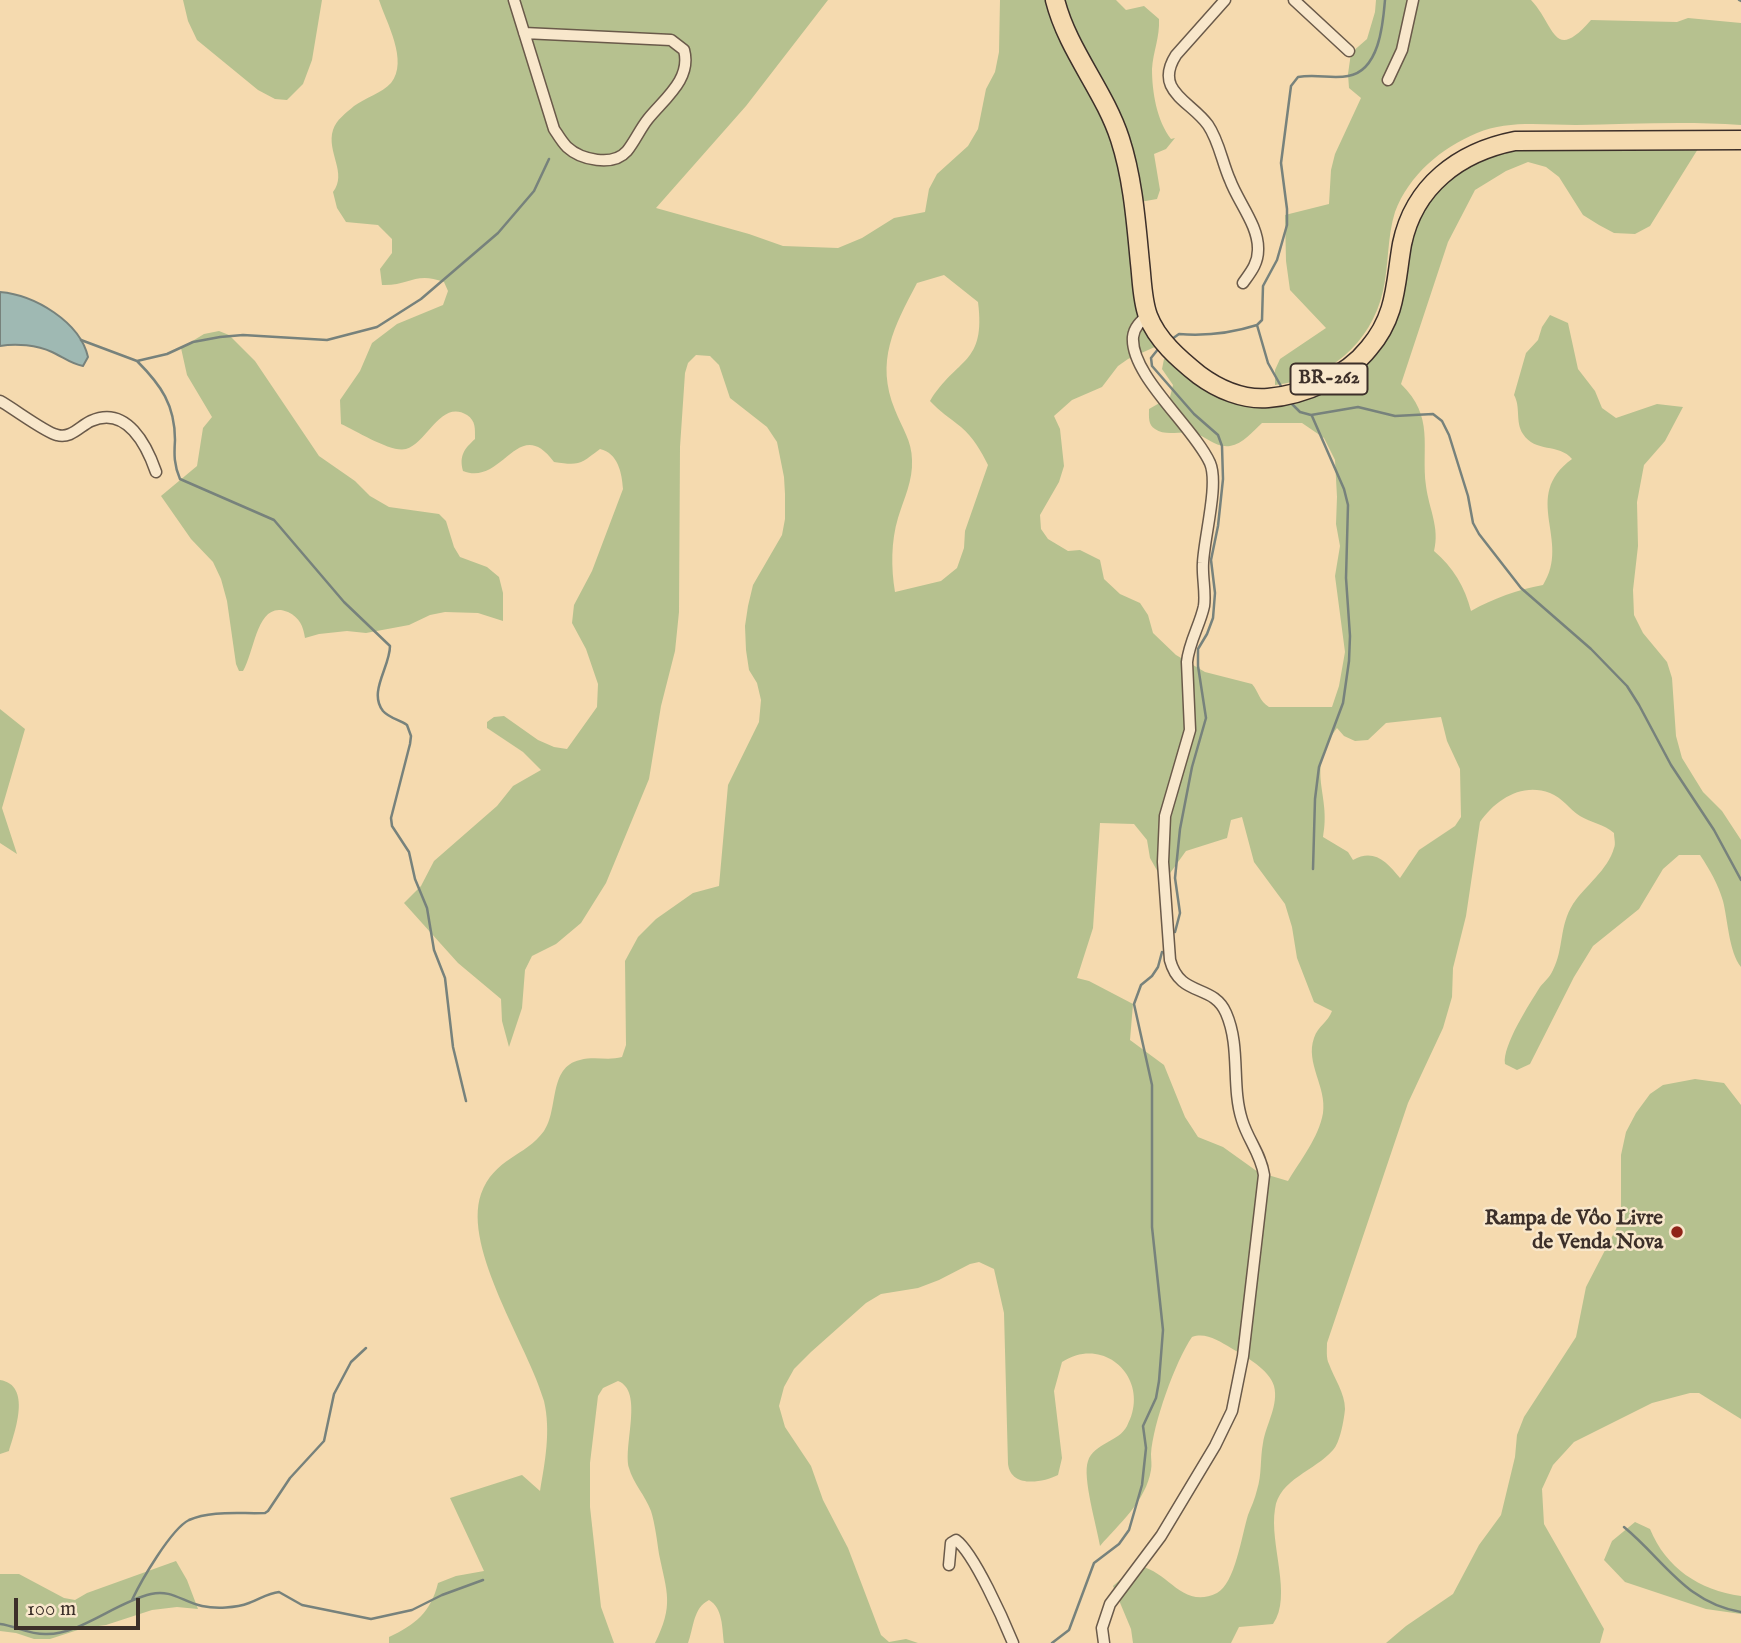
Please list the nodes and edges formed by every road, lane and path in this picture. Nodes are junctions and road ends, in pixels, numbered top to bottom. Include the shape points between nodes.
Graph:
1 (513, 0) edge
2 (1055, 0) edge
3 (1225, 0) edge
4 (1294, 0) edge
5 (1413, 0) edge
6 (524, 33) junction
7 (1349, 51) dead end
8 (1388, 80) dead end
9 (1741, 140) edge
10 (1243, 284) dead end
11 (1148, 315) junction
12 (0, 401) edge
13 (156, 472) dead end
14 (948, 1565) dead end
15 (1013, 1643) edge
16 (1104, 1643) edge

1 - 6 street
2 - 11 highway, BR-262 via 1072,46 1120,139
3 - 10 street via 1176,55 1168,74 1184,104 1213,133 1256,235 1256,263
4 - 7 street
5 - 8 street via 1402,50
6 - 6 street via 554,129 574,152 601,160 614,160 626,152 674,90 685,64 684,50 671,40
9 - 11 highway, BR-262 via 1515,141 1460,160 1432,183 1410,218 1392,310 1369,349 1336,376 1295,394 1261,399 1209,382 1177,358
11 - 16 street via 1134,333 1137,358 1205,454 1213,475 1202,565 1205,602 1187,662 1190,730 1165,816 1163,862 1170,960 1179,980 1213,997 1227,1014 1240,1112 1264,1175 1243,1356 1232,1411 1161,1536 1110,1604 1102,1628
12 - 13 street via 57,435 69,435 99,418 120,421 139,436
14 - 15 street via 951,1543 957,1540

